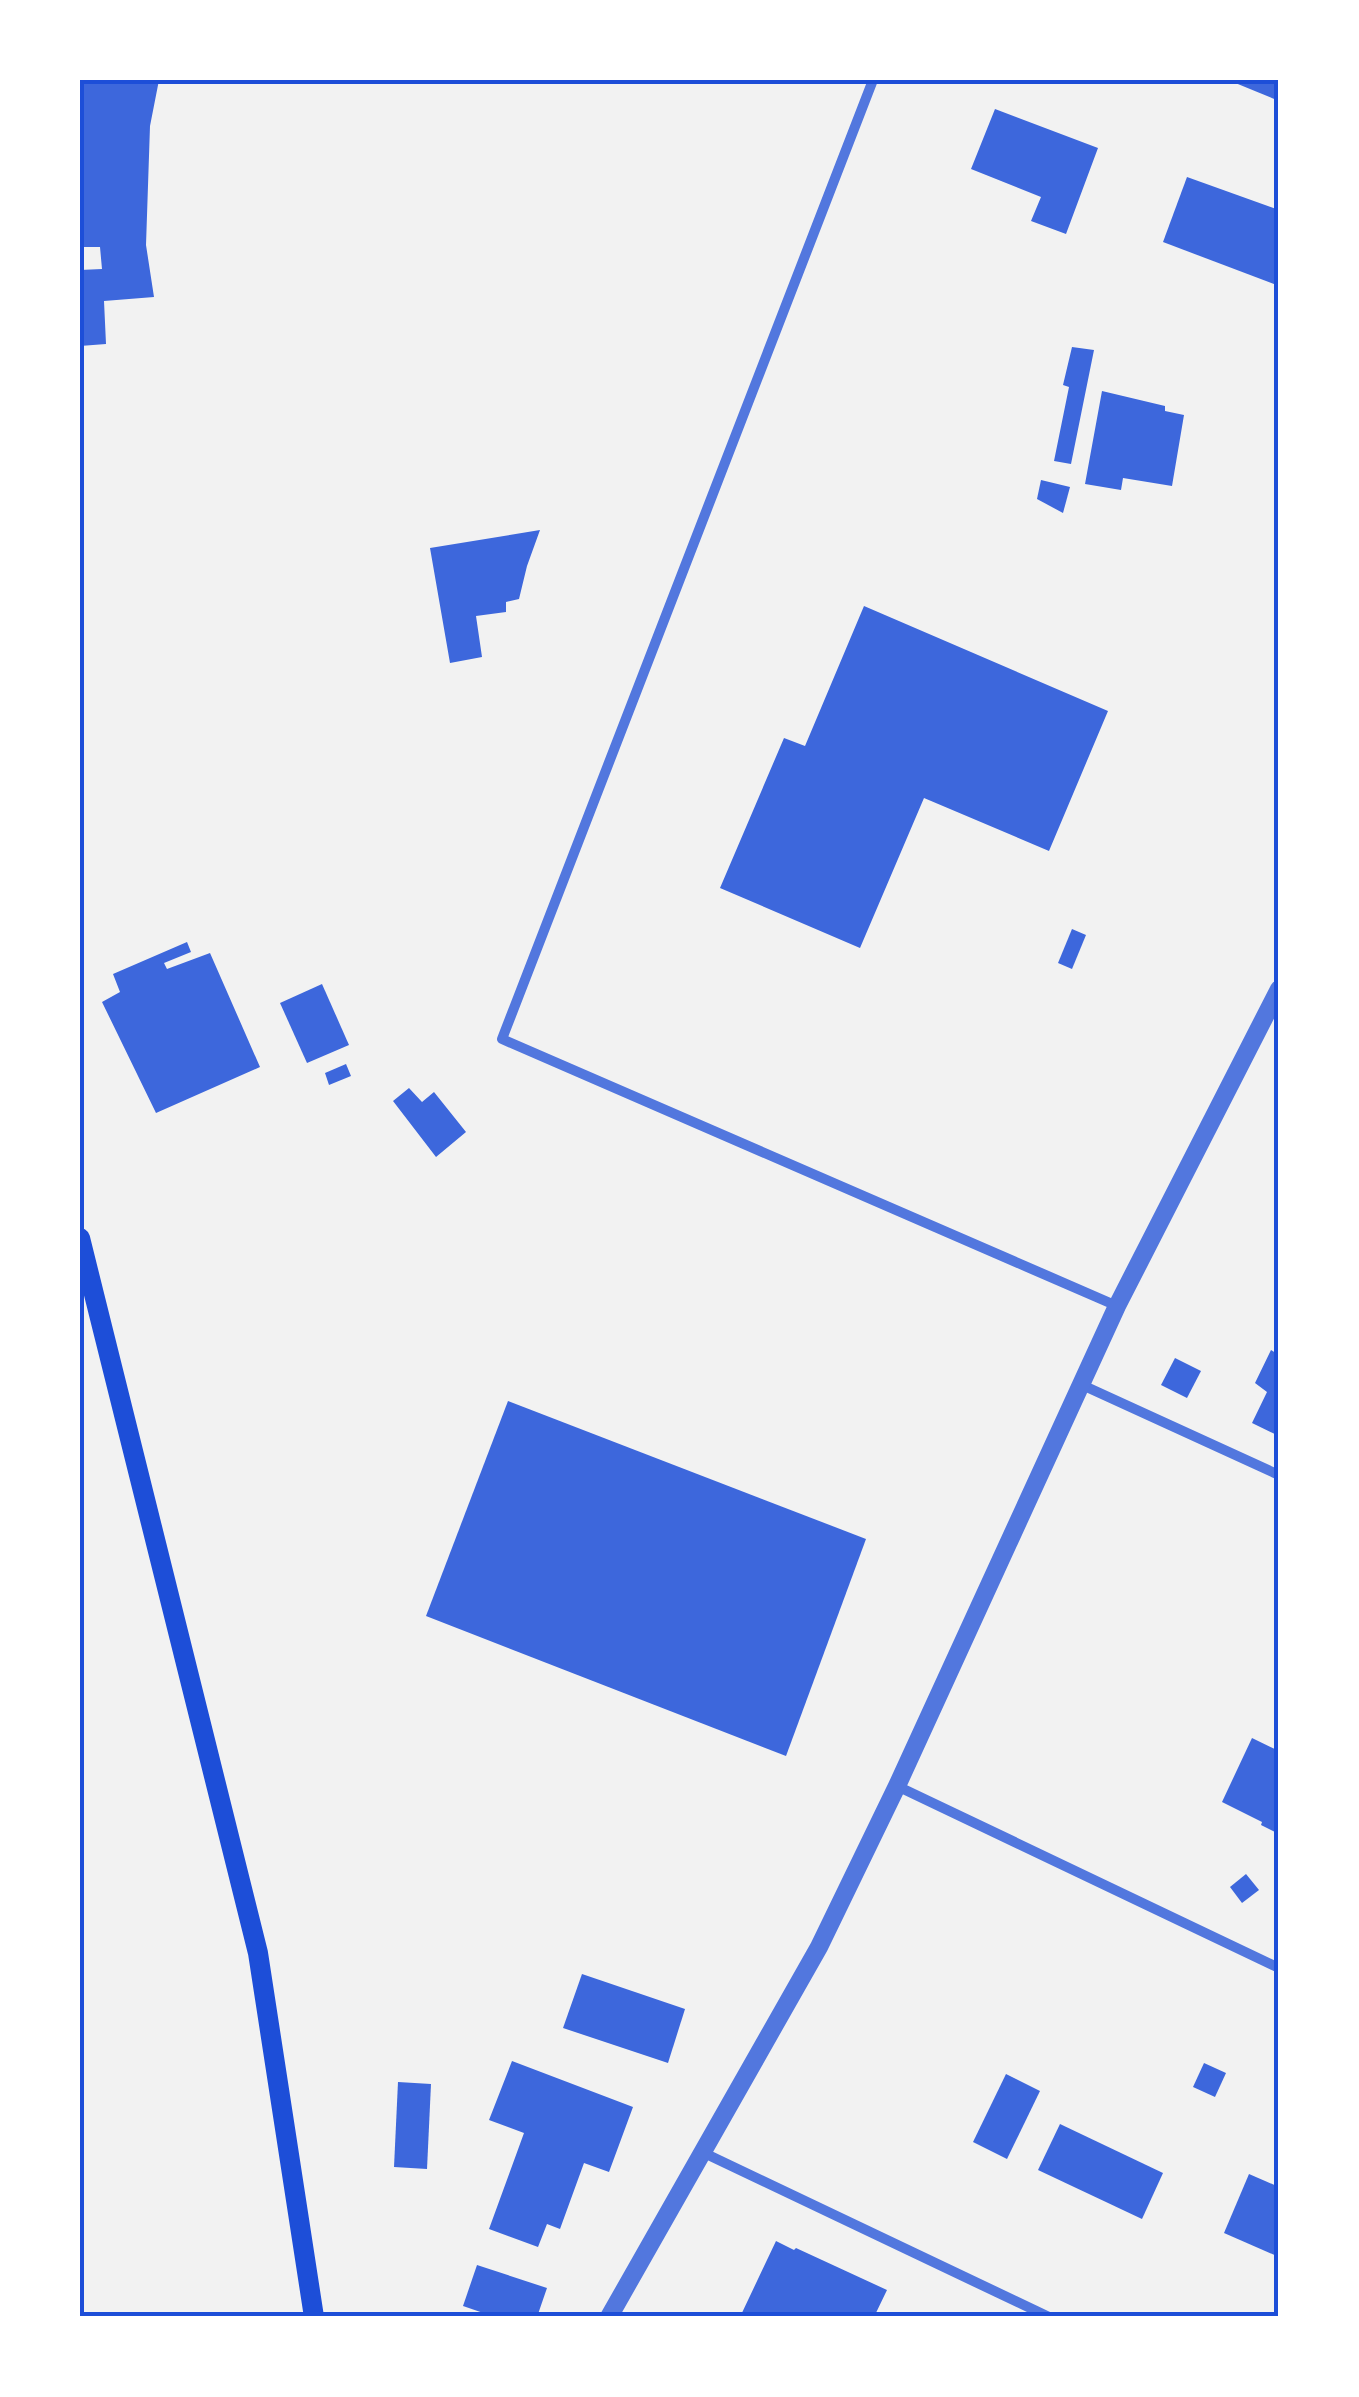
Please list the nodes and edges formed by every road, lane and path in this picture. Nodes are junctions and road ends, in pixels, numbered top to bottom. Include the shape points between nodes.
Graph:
1 (873, 80) edge
2 (1279, 988) edge
3 (80, 1238) edge
4 (1116, 1306) junction
5 (1080, 1384) junction
6 (1279, 1475) edge
7 (897, 1786) junction
8 (1279, 1968) edge
9 (702, 2152) junction
10 (314, 2317) edge
11 (609, 2317) edge
12 (1048, 2317) edge

1 - 4 street via 502,1039
2 - 4 street
3 - 10 main road via 258,1953
4 - 5 street
5 - 6 street
5 - 7 street
7 - 8 street
7 - 9 street via 819,1947
9 - 11 street
9 - 12 street

